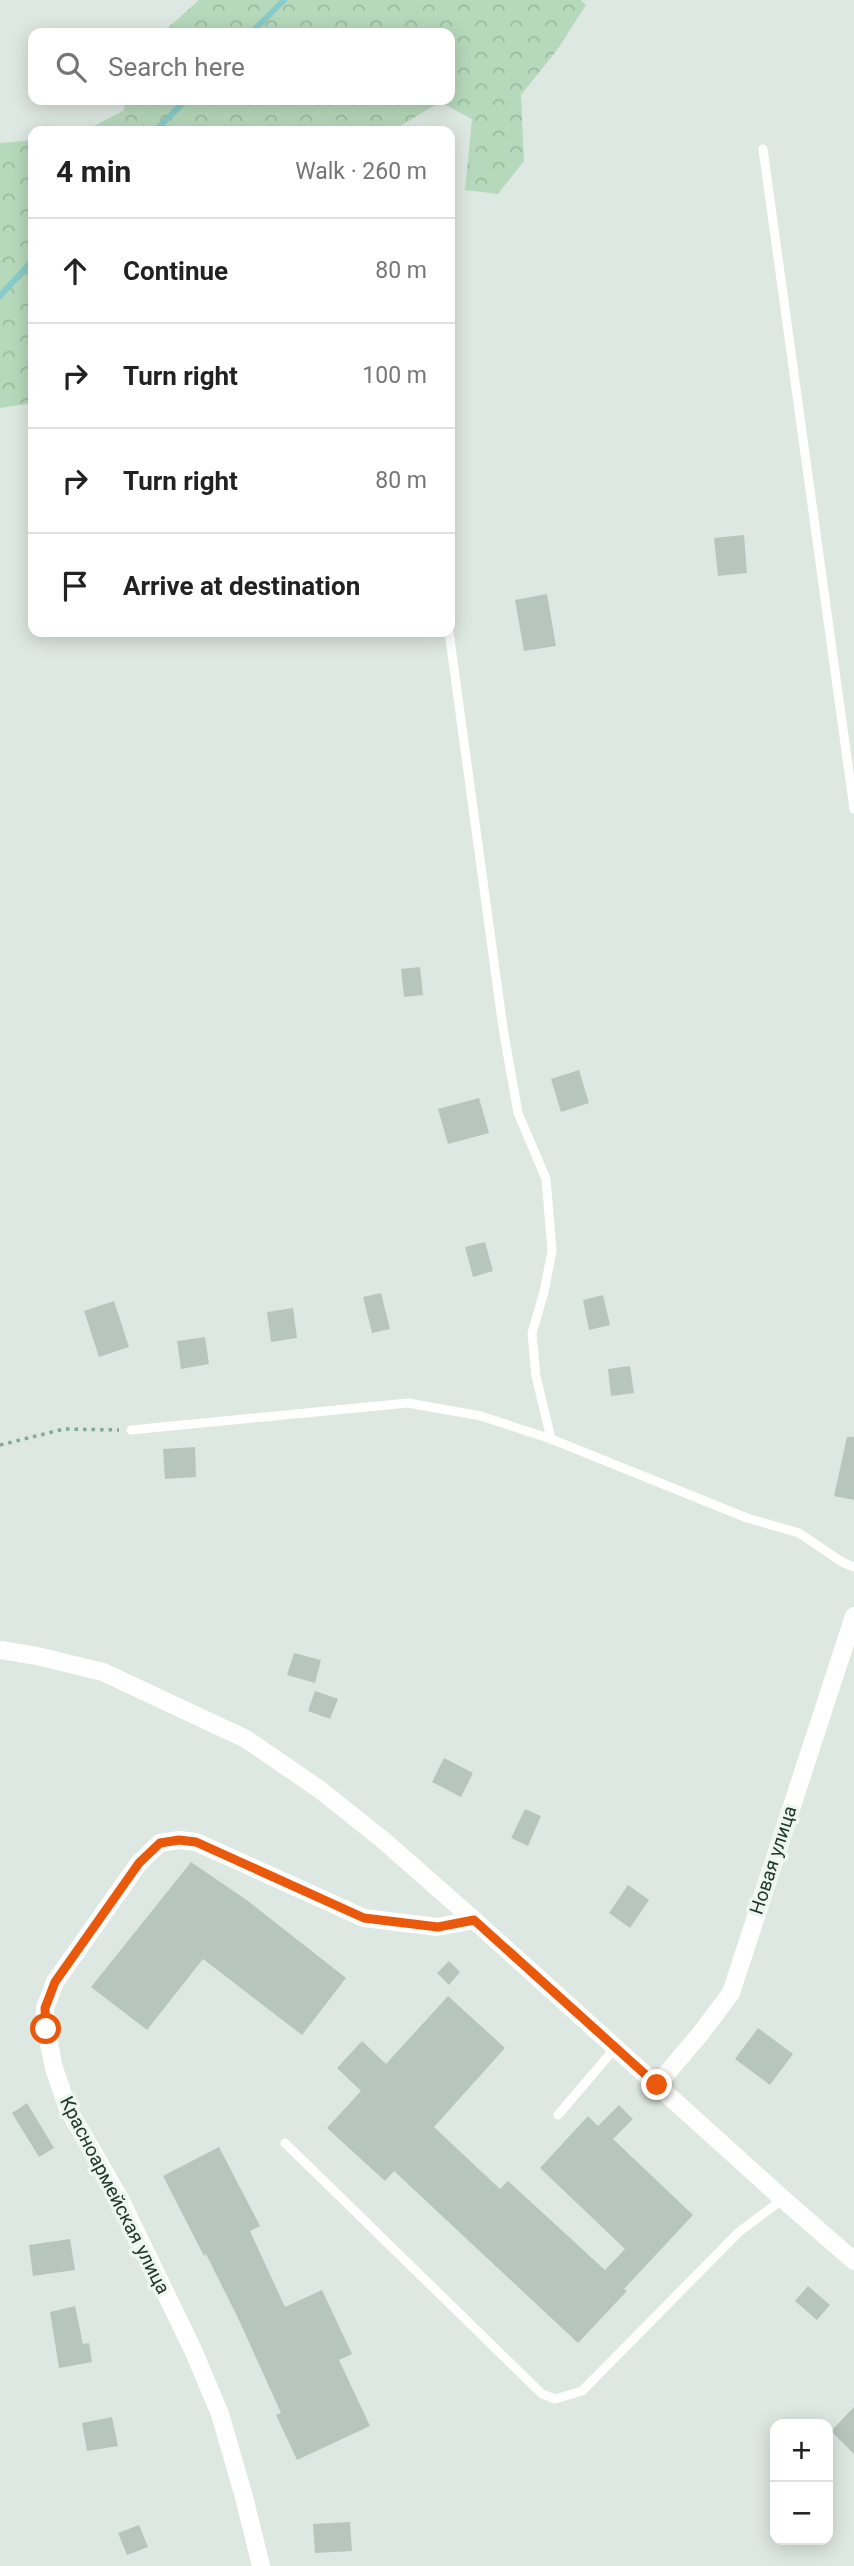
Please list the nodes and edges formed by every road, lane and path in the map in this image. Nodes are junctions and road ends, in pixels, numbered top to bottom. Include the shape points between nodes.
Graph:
1 (763, 149) dead end
2 (450, 637) edge
3 (854, 809) edge
4 (131, 1430) joint
5 (551, 1439) junction
6 (0, 1445) edge
7 (854, 1567) edge
8 (854, 1616) edge
9 (0, 1650) edge
10 (474, 1920) junction
11 (615, 2047) junction
12 (657, 2085) junction
13 (558, 2115) dead end
14 (285, 2143) dead end
15 (783, 2199) junction
16 (854, 2261) edge
17 (261, 2566) edge

1 - 3 lane
2 - 5 lane via 518,1113 547,1179 552,1251 532,1333 536,1376
4 - 5 lane via 408,1403 481,1416
4 - 6 path via 64,1429
5 - 7 lane via 747,1518 799,1534
8 - 12 street, Новая улица via 732,1993
9 - 10 street via 103,1672 246,1739 319,1788
10 - 11 street
10 - 17 street, Красноармейская улица via 438,1927 364,1918 196,1842 160,1843 139,1863 55,1982 45,2008 54,2068 68,2109 119,2196 220,2414
11 - 12 street
11 - 13 lane
12 - 15 street
14 - 15 lane via 542,2394 555,2399 582,2391 738,2232
15 - 16 street

